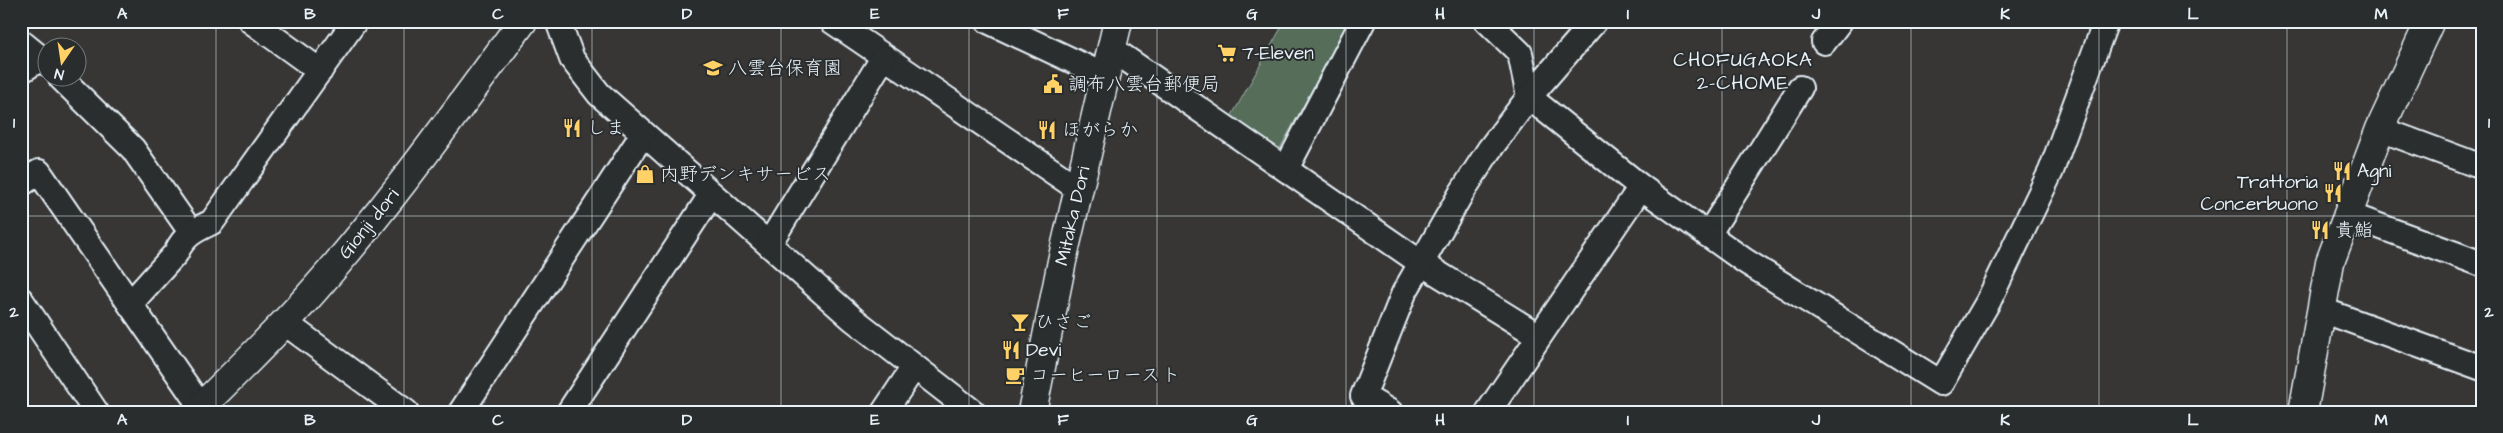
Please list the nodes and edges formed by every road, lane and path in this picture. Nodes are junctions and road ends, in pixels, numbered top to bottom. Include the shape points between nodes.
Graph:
1 (251, 21) edge
2 (355, 21) edge
3 (523, 21) edge
4 (558, 21) edge
5 (832, 21) edge
6 (988, 21) edge
7 (1118, 21) edge
8 (1363, 21) edge
9 (1487, 21) edge
10 (1595, 21) edge
11 (1840, 21) edge
12 (2106, 21) edge
13 (2430, 21) edge
14 (21, 42) edge
15 (1824, 42) dead end
16 (1112, 49) junction
17 (38, 56) edge
18 (883, 58) junction
19 (38, 63) edge
20 (21, 70) edge
21 (320, 71) junction
22 (1106, 76) junction
23 (71, 88) edge
24 (1800, 88) dead end
25 (1529, 97) junction
26 (2380, 129) junction
27 (642, 134) junction
28 (2482, 167) edge
29 (1286, 169) junction
30 (21, 184) edge
31 (1641, 187) junction
32 (1080, 190) junction
33 (711, 195) junction
34 (2349, 216) junction
35 (191, 232) junction
36 (1708, 235) junction
37 (769, 244) junction
38 (1421, 263) junction
39 (2482, 264) edge
40 (21, 300) edge
41 (130, 304) junction
42 (2322, 310) junction
43 (285, 323) junction
44 (1539, 336) junction
45 (914, 367) junction
46 (2482, 368) edge
47 (198, 409) edge
48 (2309, 410) edge
49 (96, 412) edge
50 (406, 412) edge
51 (461, 412) edge
52 (569, 412) edge
53 (884, 412) edge
54 (973, 412) edge
55 (1032, 412) edge
56 (1390, 412) edge
57 (1488, 412) edge

1 - 21 street
2 - 21 street
3 - 43 street, Gionji dori via 381,211
4 - 27 street via 572,59 599,94
5 - 18 street
6 - 22 street
7 - 16 street, Mitaka Dori
8 - 29 street
9 - 25 street via 1520,53
10 - 25 street
11 - 15 street
12 - 36 street via 2051,171 1988,302 1941,383 1824,312
13 - 26 street
14 - 17 street
16 - 22 street, Mitaka Dori
16 - 29 street
18 - 32 street
18 - 37 street
19 - 20 street
21 - 35 street via 212,222
22 - 32 street, Mitaka Dori
23 - 35 street via 133,148
24 - 36 street
25 - 31 street
25 - 38 street via 1489,150
26 - 28 street
26 - 34 street
27 - 33 street
27 - 51 street
29 - 38 street
30 - 41 street via 39,172
31 - 36 street
31 - 44 street
32 - 55 street, Mitaka Dori via 1062,261
33 - 37 street
33 - 52 street
34 - 39 street
34 - 42 street via 2330,262
35 - 41 street
37 - 45 street via 853,319
38 - 44 street
38 - 56 street via 1404,293 1363,396
40 - 49 street
41 - 47 street
42 - 46 street
42 - 48 street
43 - 47 street, Gionji dori
43 - 50 street
44 - 57 street
45 - 53 street
45 - 54 street

